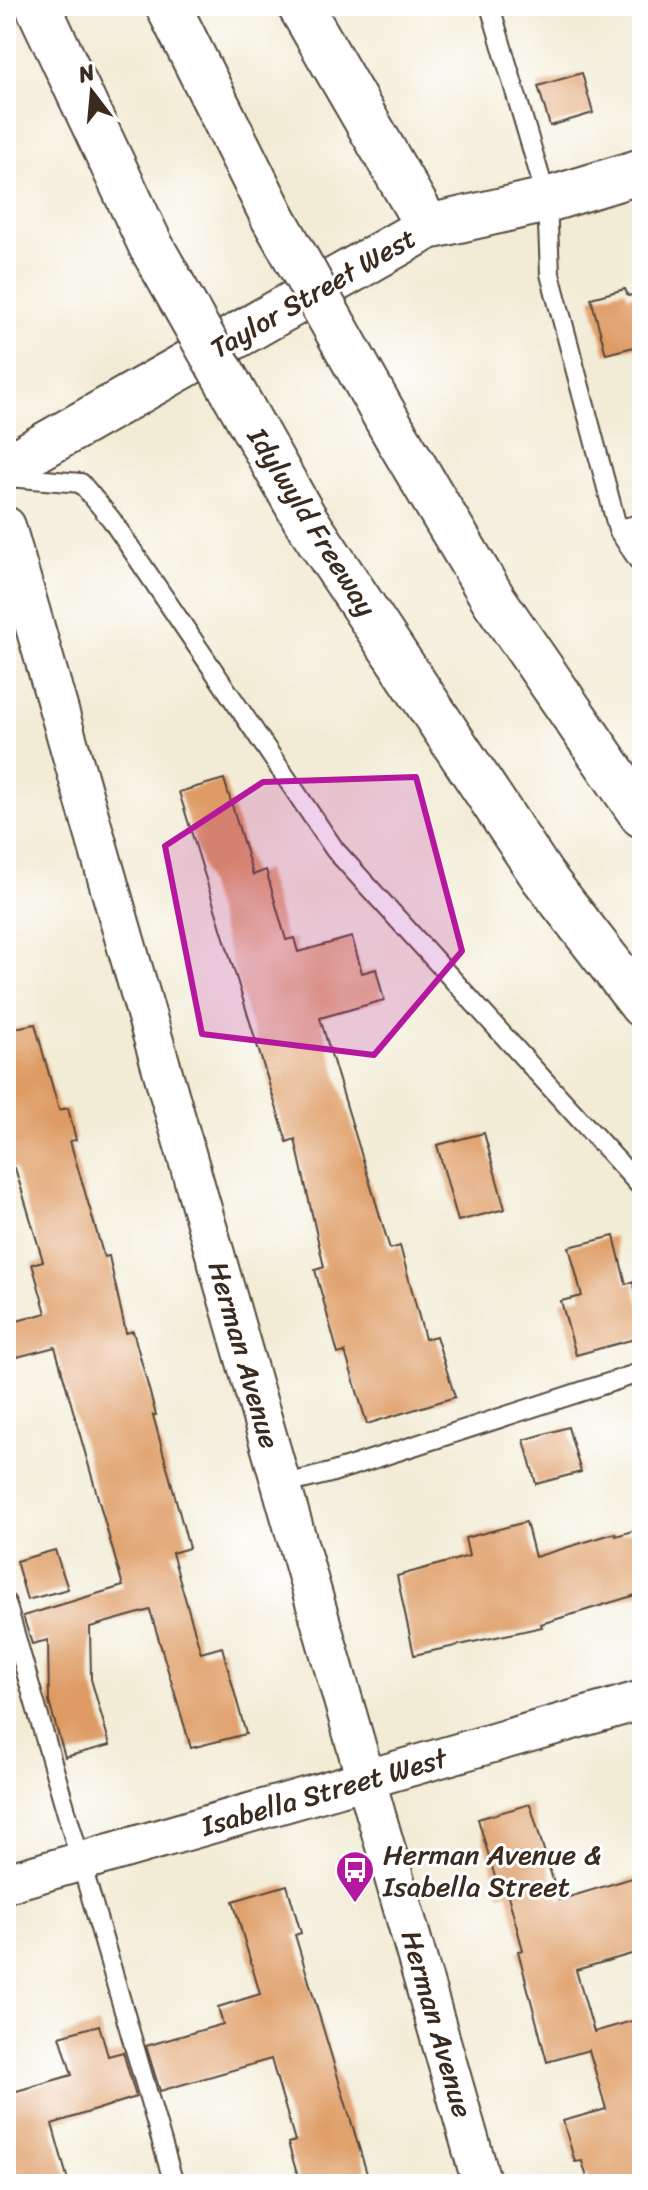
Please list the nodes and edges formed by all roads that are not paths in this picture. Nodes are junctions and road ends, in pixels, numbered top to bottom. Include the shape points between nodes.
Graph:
1 (38, 6) edge
2 (168, 6) edge
3 (300, 6) edge
4 (490, 6) edge
5 (642, 171) edge
6 (547, 200) junction
7 (428, 227) junction
8 (6, 467) edge
9 (6, 476) edge
10 (642, 523) edge
11 (6, 526) edge
12 (618, 530) junction
13 (642, 566) edge
14 (642, 815) edge
15 (642, 1005) edge
16 (642, 1188) edge
17 (642, 1372) edge
18 (282, 1485) junction
19 (6, 1603) edge
20 (642, 1700) edge
21 (364, 1781) junction
22 (81, 1862) junction
23 (6, 1883) edge
24 (174, 2184) edge
25 (482, 2184) edge

1 - 15 main road, Idylwyld Freeway, bridge via 152,248 305,519 543,877
2 - 14 main road, bridge via 273,217 398,439 494,600
3 - 7 main road
4 - 6 lane
5 - 6 main road, Taylor Street West
6 - 7 main road, Taylor Street West
6 - 12 lane via 550,274
7 - 8 main road, Taylor Street West
9 - 16 lane via 81,483 111,519 335,850
10 - 12 lane
11 - 18 street, Herman Avenue
12 - 13 lane
17 - 18 lane
18 - 21 street, Herman Avenue
19 - 22 lane
20 - 21 street, Isabella Street West
21 - 22 street, Isabella Street West
21 - 25 street, Herman Avenue
22 - 23 street, Isabella Street West
22 - 24 lane

